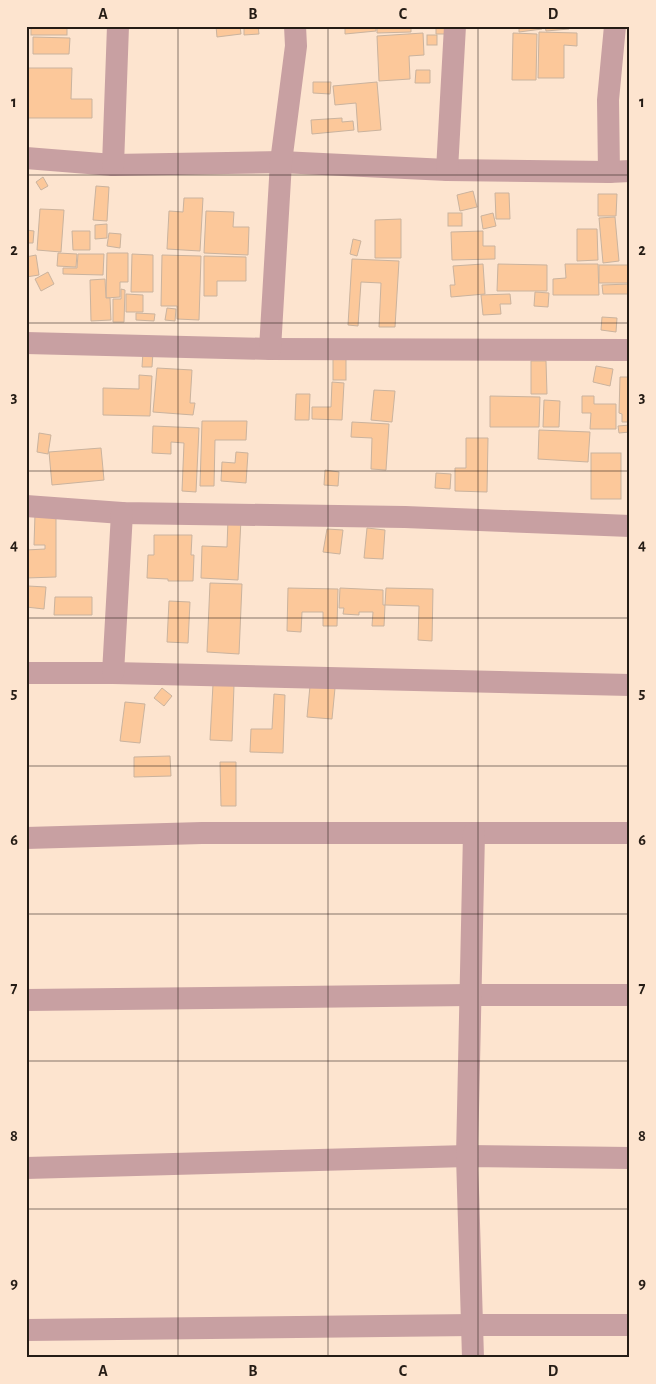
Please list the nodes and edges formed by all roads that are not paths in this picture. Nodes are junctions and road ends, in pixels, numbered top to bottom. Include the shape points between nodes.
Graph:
1 (118, 26) edge
2 (295, 26) edge
3 (455, 26) edge
4 (615, 26) edge
5 (26, 158) edge
6 (281, 162) junction
7 (113, 165) junction
8 (447, 170) junction
9 (620, 171) edge
10 (26, 343) edge
11 (270, 349) junction
12 (630, 350) edge
13 (26, 506) edge
14 (122, 513) junction
15 (630, 526) edge
16 (113, 673) junction
17 (26, 674) edge
18 (630, 685) edge
19 (474, 833) junction
20 (630, 833) edge
21 (26, 838) edge
22 (470, 995) junction
23 (630, 995) edge
24 (26, 1000) edge
25 (467, 1156) junction
26 (630, 1158) edge
27 (26, 1168) edge
28 (472, 1325) junction
29 (630, 1325) edge
30 (26, 1330) edge
31 (473, 1358) edge

1 - 7 street
2 - 6 street via 296,46
3 - 8 street
4 - 9 street via 608,100
5 - 7 street
6 - 7 street
6 - 8 street
6 - 11 street
8 - 9 street
10 - 11 street
11 - 12 street
13 - 14 street
14 - 15 street via 405,517
14 - 16 street
16 - 17 street
16 - 18 street
19 - 20 street
19 - 21 street via 202,833
19 - 22 street
22 - 23 street
22 - 24 street
22 - 25 street
25 - 26 street
25 - 27 street
25 - 28 street
28 - 29 street
28 - 30 street
28 - 31 street

